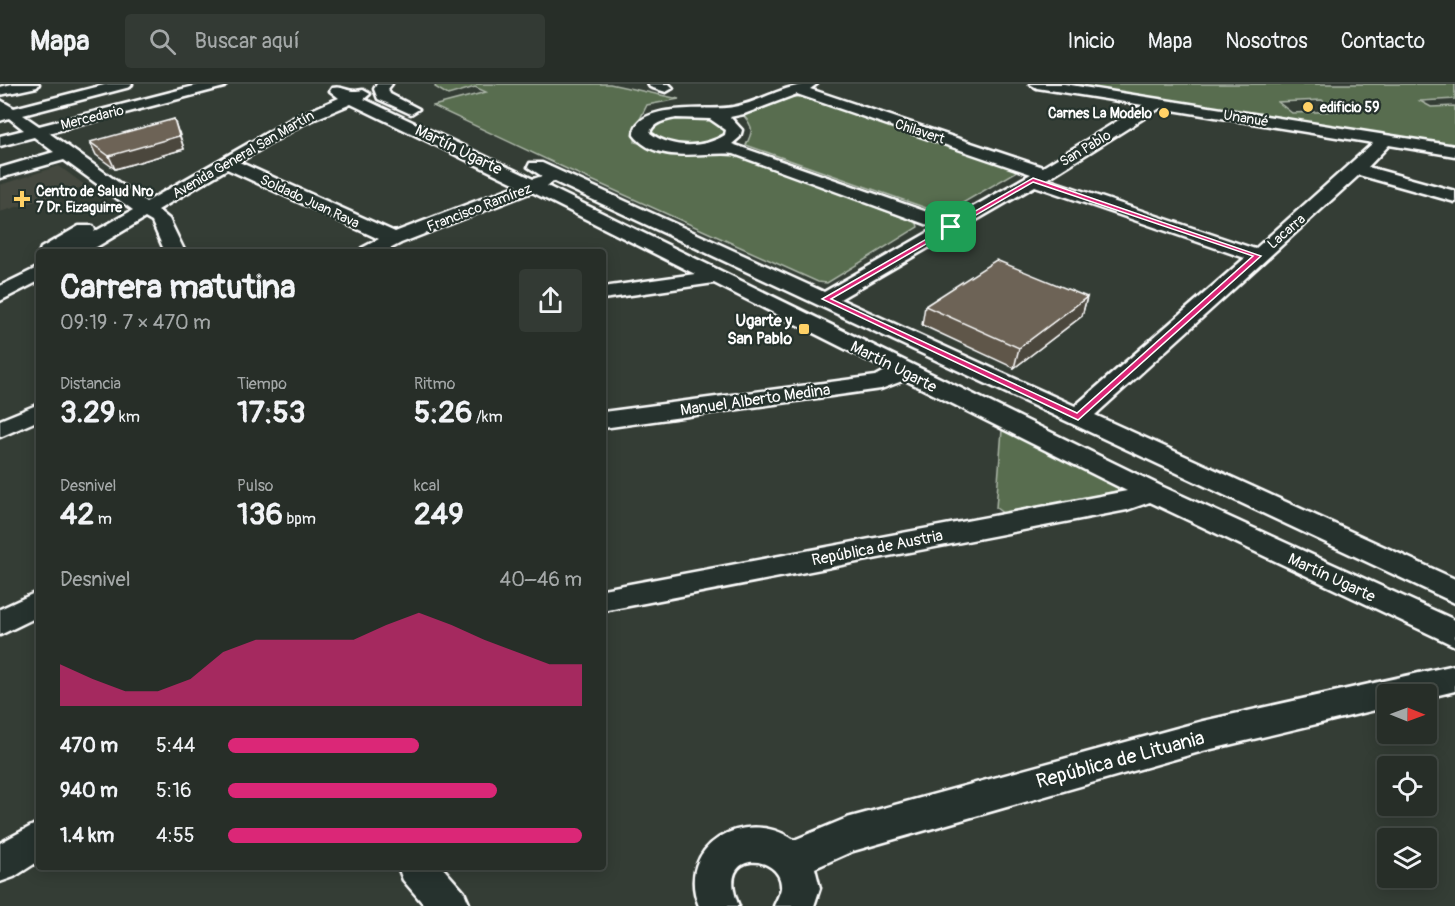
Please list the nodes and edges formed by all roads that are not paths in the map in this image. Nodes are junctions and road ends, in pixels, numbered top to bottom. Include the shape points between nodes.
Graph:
1 (32, 84) edge
2 (124, 84) edge
3 (219, 84) edge
4 (385, 84) edge
5 (1036, 84) edge
6 (803, 87) edge
7 (345, 90) edge
8 (0, 92) edge
9 (1156, 104) junction
10 (4, 111) edge
11 (739, 111) junction
12 (713, 115) junction
13 (429, 117) dead end
14 (34, 132) junction
15 (734, 137) junction
16 (1385, 140) junction
17 (0, 141) edge
18 (1455, 151) edge
19 (66, 154) junction
20 (226, 162) junction
21 (524, 162) dead end
22 (1356, 169) junction
23 (0, 173) edge
24 (556, 176) junction
25 (1039, 176) junction
26 (534, 186) junction
27 (1455, 197) edge
28 (141, 206) junction
29 (951, 227) junction
30 (394, 239) junction
31 (54, 249) edge
32 (78, 249) edge
33 (173, 249) edge
34 (375, 249) edge
35 (1258, 256) junction
36 (36, 259) edge
37 (36, 275) edge
38 (717, 277) junction
39 (0, 280) edge
40 (606, 293) edge
41 (0, 296) edge
42 (825, 299) junction
43 (905, 371) junction
44 (36, 417) edge
45 (1078, 417) junction
46 (606, 420) edge
47 (0, 429) edge
48 (1151, 492) junction
49 (1455, 592) edge
50 (606, 599) edge
51 (36, 604) edge
52 (0, 623) edge
53 (1455, 634) edge
54 (1455, 678) edge
55 (36, 842) edge
56 (791, 860) junction
57 (0, 864) edge
58 (420, 870) edge
59 (450, 906) edge
60 (719, 906) edge
61 (794, 906) edge

1 - 8 street
2 - 10 street
3 - 14 street, Mercedario
4 - 7 street, Avenida General San Martín
4 - 13 street, Martín Ugarte via 381,89 383,96
5 - 9 street, Unanué
6 - 11 street
6 - 25 street, Chilavert
7 - 20 street, Avenida General San Martín
7 - 26 street, Martín Ugarte
7 - 28 street, Avenida General San Martín via 268,127
9 - 16 street, Unanué
9 - 25 street, San Pablo
10 - 14 street
11 - 12 street
11 - 15 street
12 - 15 street via 726,120
12 - 15 street via 662,116 645,124 642,135 668,148 710,147
14 - 17 street, Mercedario
14 - 19 street
15 - 29 street
16 - 18 street, Unanué
16 - 22 street, Lacarra
19 - 23 street
19 - 28 street
20 - 28 street, Avenida General San Martín
20 - 30 street, Soldado Juan Rava
21 - 24 street, Martín Ugarte
22 - 27 street
22 - 35 street, Lacarra
24 - 26 street, Francisco Ramírez
24 - 42 street, Martín Ugarte
25 - 29 street, San Pablo
25 - 35 street, Chilavert
26 - 30 street, Francisco Ramírez
26 - 38 street, Martín Ugarte
28 - 31 street, Avenida General San Martín
28 - 32 street, Avenida General San Martín
28 - 33 street via 160,219
29 - 42 street, San Pablo
30 - 34 street, Francisco Ramírez
35 - 45 street, Lacarra
36 - 39 street
37 - 41 street
38 - 40 street
38 - 43 street, Martín Ugarte
42 - 45 street, Martín Ugarte
43 - 46 street, Manuel Alberto Medina via 881,381
43 - 48 street, Martín Ugarte
44 - 47 street
45 - 49 street, Martín Ugarte
48 - 50 street, República de Austria via 1127,501
48 - 53 street, Martín Ugarte
51 - 52 street
54 - 56 street, República de Lituania via 1203,736 847,835
55 - 57 street
56 - 60 street via 767,844 740,845 729,852 719,861 714,874
56 - 61 street via 800,886
58 - 59 street

